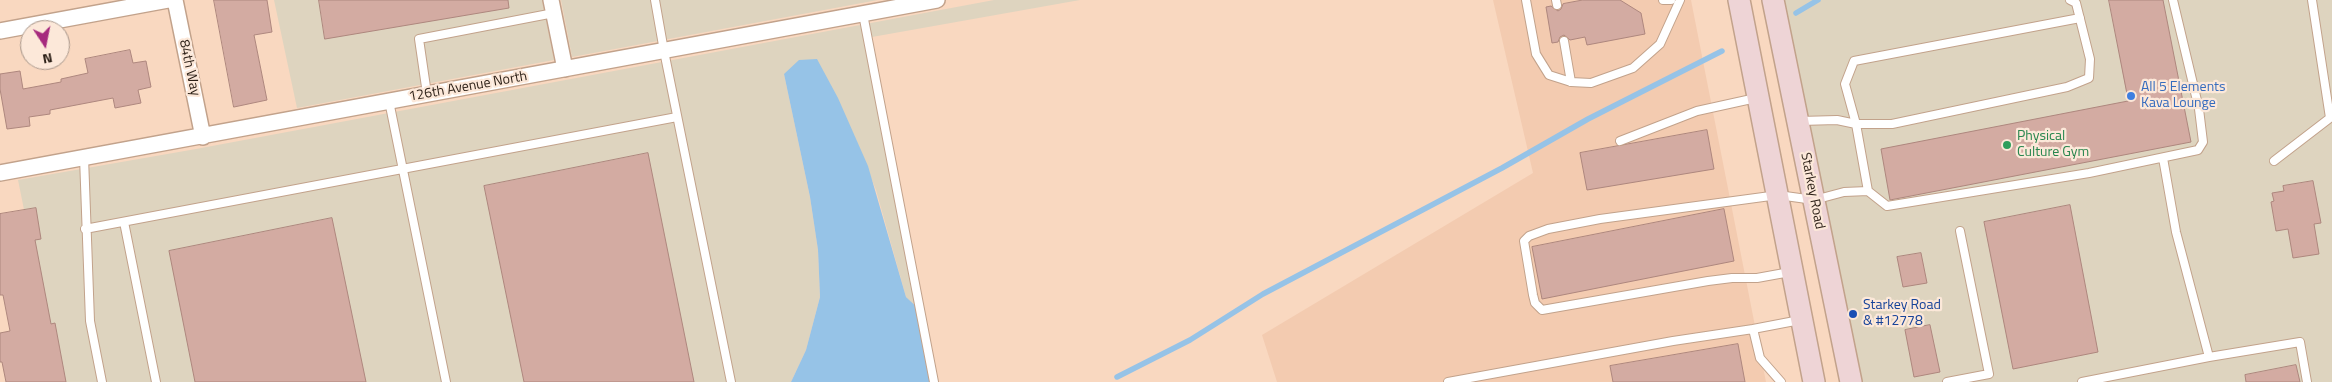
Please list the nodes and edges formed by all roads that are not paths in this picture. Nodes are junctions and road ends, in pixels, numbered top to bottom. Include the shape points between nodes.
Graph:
1 (168, 0) edge
2 (175, 0) edge
3 (656, 0) edge
4 (937, 0) edge
5 (1526, 0) edge
6 (1663, 0) edge
7 (1671, 0) edge
8 (1680, 0) edge
9 (1739, 0) edge
10 (1773, 0) edge
11 (2070, 0) edge
12 (2173, 0) edge
13 (2312, 0) edge
14 (553, 7) edge
15 (863, 14) junction
16 (2080, 18) junction
17 (0, 31) edge
18 (1564, 41) dead end
19 (664, 51) junction
20 (565, 69) junction
21 (1571, 82) junction
22 (427, 94) junction
23 (1758, 97) junction
24 (389, 101) junction
25 (677, 117) junction
26 (1798, 121) junction
27 (1856, 124) junction
28 (204, 137) junction
29 (1620, 140) dead end
30 (84, 157) junction
31 (2163, 158) junction
32 (2274, 161) dead end
33 (403, 169) junction
34 (0, 173) edge
35 (1868, 191) junction
36 (1778, 195) junction
37 (1814, 200) junction
38 (124, 222) junction
39 (85, 229) junction
40 (1960, 230) dead end
41 (1792, 271) junction
42 (1802, 320) junction
43 (1753, 329) junction
44 (2209, 356) junction
45 (102, 382) edge
46 (156, 382) edge
47 (446, 382) edge
48 (731, 382) edge
49 (934, 382) edge
50 (1448, 382) edge
51 (1782, 382) edge
52 (1814, 382) edge
53 (1851, 382) edge
54 (1947, 382) edge
55 (2082, 382) edge
56 (2307, 382) edge

1 - 17 street
2 - 28 street, 84th Way
3 - 19 lane
4 - 15 street, 126th Avenue North
5 - 21 lane via 1536,54 1549,75
6 - 7 lane
8 - 21 lane via 1660,44 1633,68 1591,83
9 - 23 main road
10 - 26 main road, Starkey Road
11 - 16 lane via 2076,3
12 - 31 lane via 2189,59 2203,142 2198,150
13 - 32 lane via 2330,118
14 - 20 street
14 - 22 lane via 419,39
15 - 19 street, 126th Avenue North
15 - 49 lane
16 - 27 lane via 1854,61 1846,84
16 - 27 lane via 2090,59 2089,78 2067,87 1892,124
18 - 21 lane
19 - 20 street, 126th Avenue North
19 - 25 lane
20 - 22 street, 126th Avenue North
22 - 24 street, 126th Avenue North
23 - 29 lane via 1697,111
23 - 36 main road
24 - 28 street, 126th Avenue North
24 - 33 lane
25 - 33 lane
25 - 48 lane
26 - 27 lane via 1837,120
26 - 37 main road, Starkey Road
27 - 35 lane
28 - 30 street, 126th Avenue North
30 - 34 street, 126th Avenue North
30 - 39 lane
31 - 35 lane via 1887,206
31 - 44 lane via 2176,232
33 - 38 lane
33 - 47 lane
35 - 37 lane via 1844,192
36 - 37 lane
36 - 41 main road
36 - 41 lane via 1600,219 1529,236 1524,241 1533,295 1542,310 1724,279 1757,278
37 - 53 main road, Starkey Road
38 - 39 lane
38 - 46 lane
39 - 45 lane via 90,321
40 - 54 lane via 1989,374
41 - 42 main road
42 - 43 lane
42 - 52 main road
43 - 50 lane
43 - 51 lane via 1760,358
44 - 55 lane
44 - 56 lane via 2300,342

